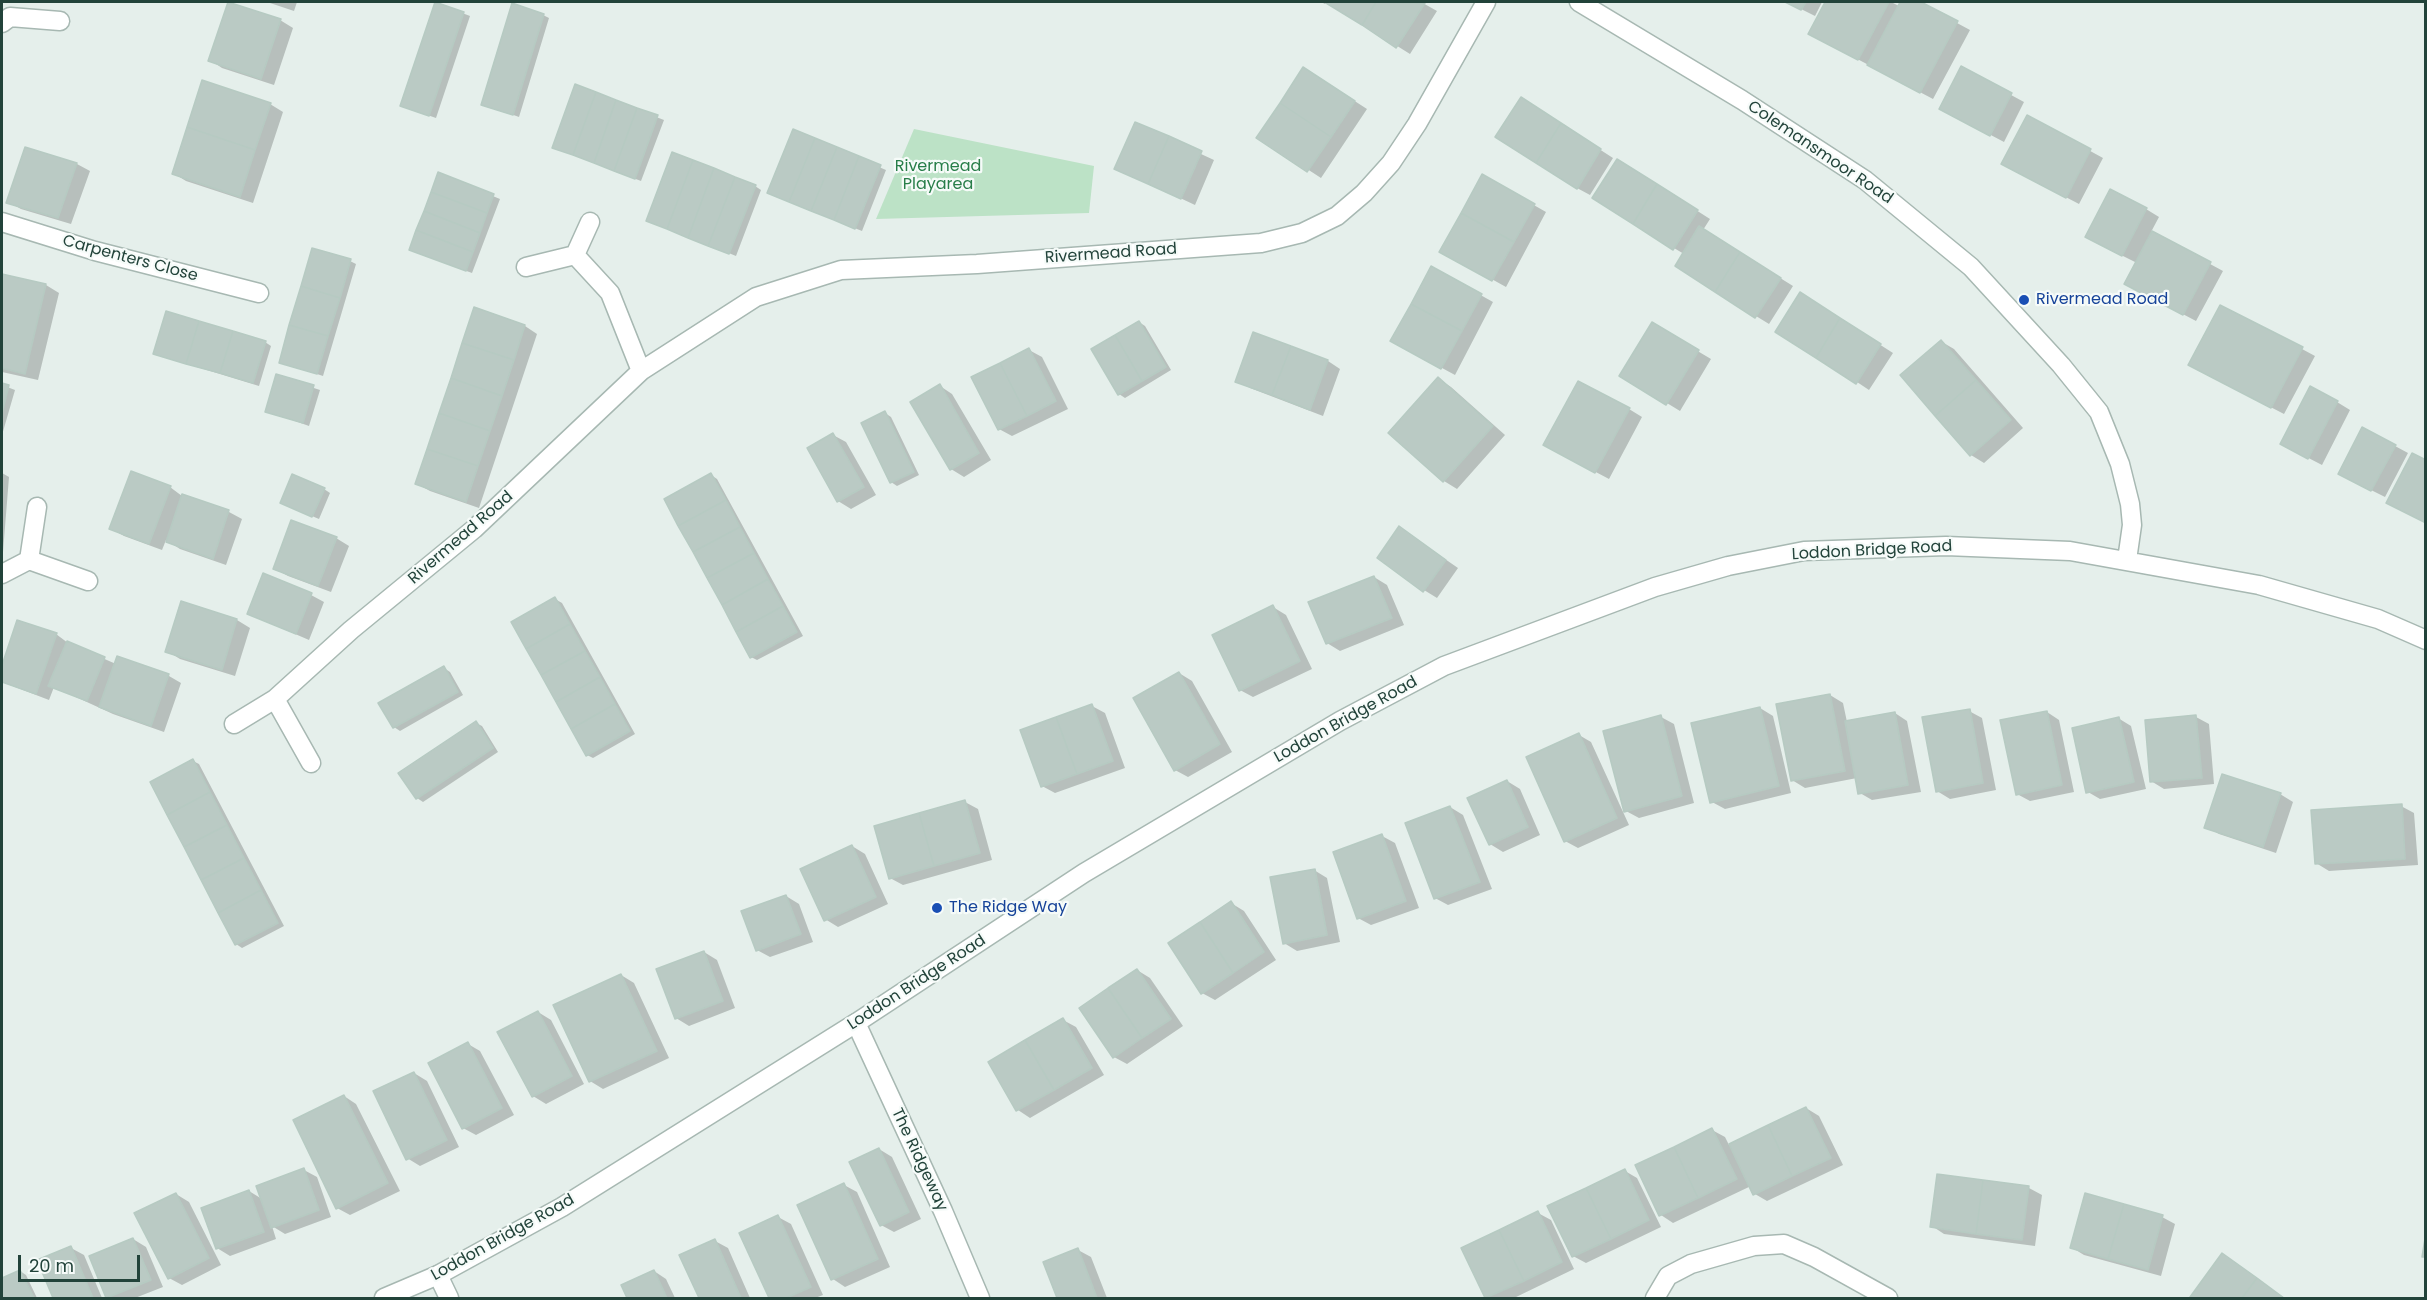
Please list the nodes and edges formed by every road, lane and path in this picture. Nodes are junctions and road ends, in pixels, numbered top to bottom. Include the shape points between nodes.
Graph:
1 (1486, 2) edge
2 (1579, 2) edge
3 (60, 21) dead end
4 (2, 24) edge
5 (2, 222) edge
6 (591, 222) dead end
7 (575, 255) junction
8 (526, 267) dead end
9 (259, 293) dead end
10 (641, 371) junction
11 (37, 507) dead end
12 (29, 560) junction
13 (2127, 560) junction
14 (2, 574) edge
15 (88, 581) dead end
16 (2426, 640) edge
17 (275, 699) junction
18 (234, 724) dead end
19 (311, 763) dead end
20 (856, 1023) junction
21 (438, 1275) junction
22 (384, 1299) edge
23 (448, 1299) edge
24 (980, 1299) edge
25 (1655, 1299) edge
26 (1888, 1299) edge

1 - 10 street, Rivermead Road via 1391,163 1337,216 1302,233 1261,243 840,270 756,297
2 - 13 street, Colemansmoor Road via 1865,180 1971,267 2099,412 2120,464 2130,504 2132,525
3 - 4 street via 10,18
5 - 9 street, Carpenters Close via 95,251
6 - 7 street
7 - 8 street
7 - 10 street via 610,293
10 - 17 street, Rivermead Road via 474,529 351,630
11 - 12 street
12 - 14 street
12 - 15 street
13 - 16 street, Loddon Bridge Road via 2259,585 2378,619
13 - 20 street, Loddon Bridge Road via 2070,551 1946,546 1814,550 1728,566 1655,587 1444,666 1340,721 1084,873
17 - 18 street, Rivermead Road
17 - 19 street
20 - 21 street, Loddon Bridge Road via 562,1208
20 - 24 street, The Ridgeway
21 - 22 street, Loddon Bridge Road
21 - 23 street
25 - 26 street via 1668,1276 1691,1264 1754,1246 1784,1244

